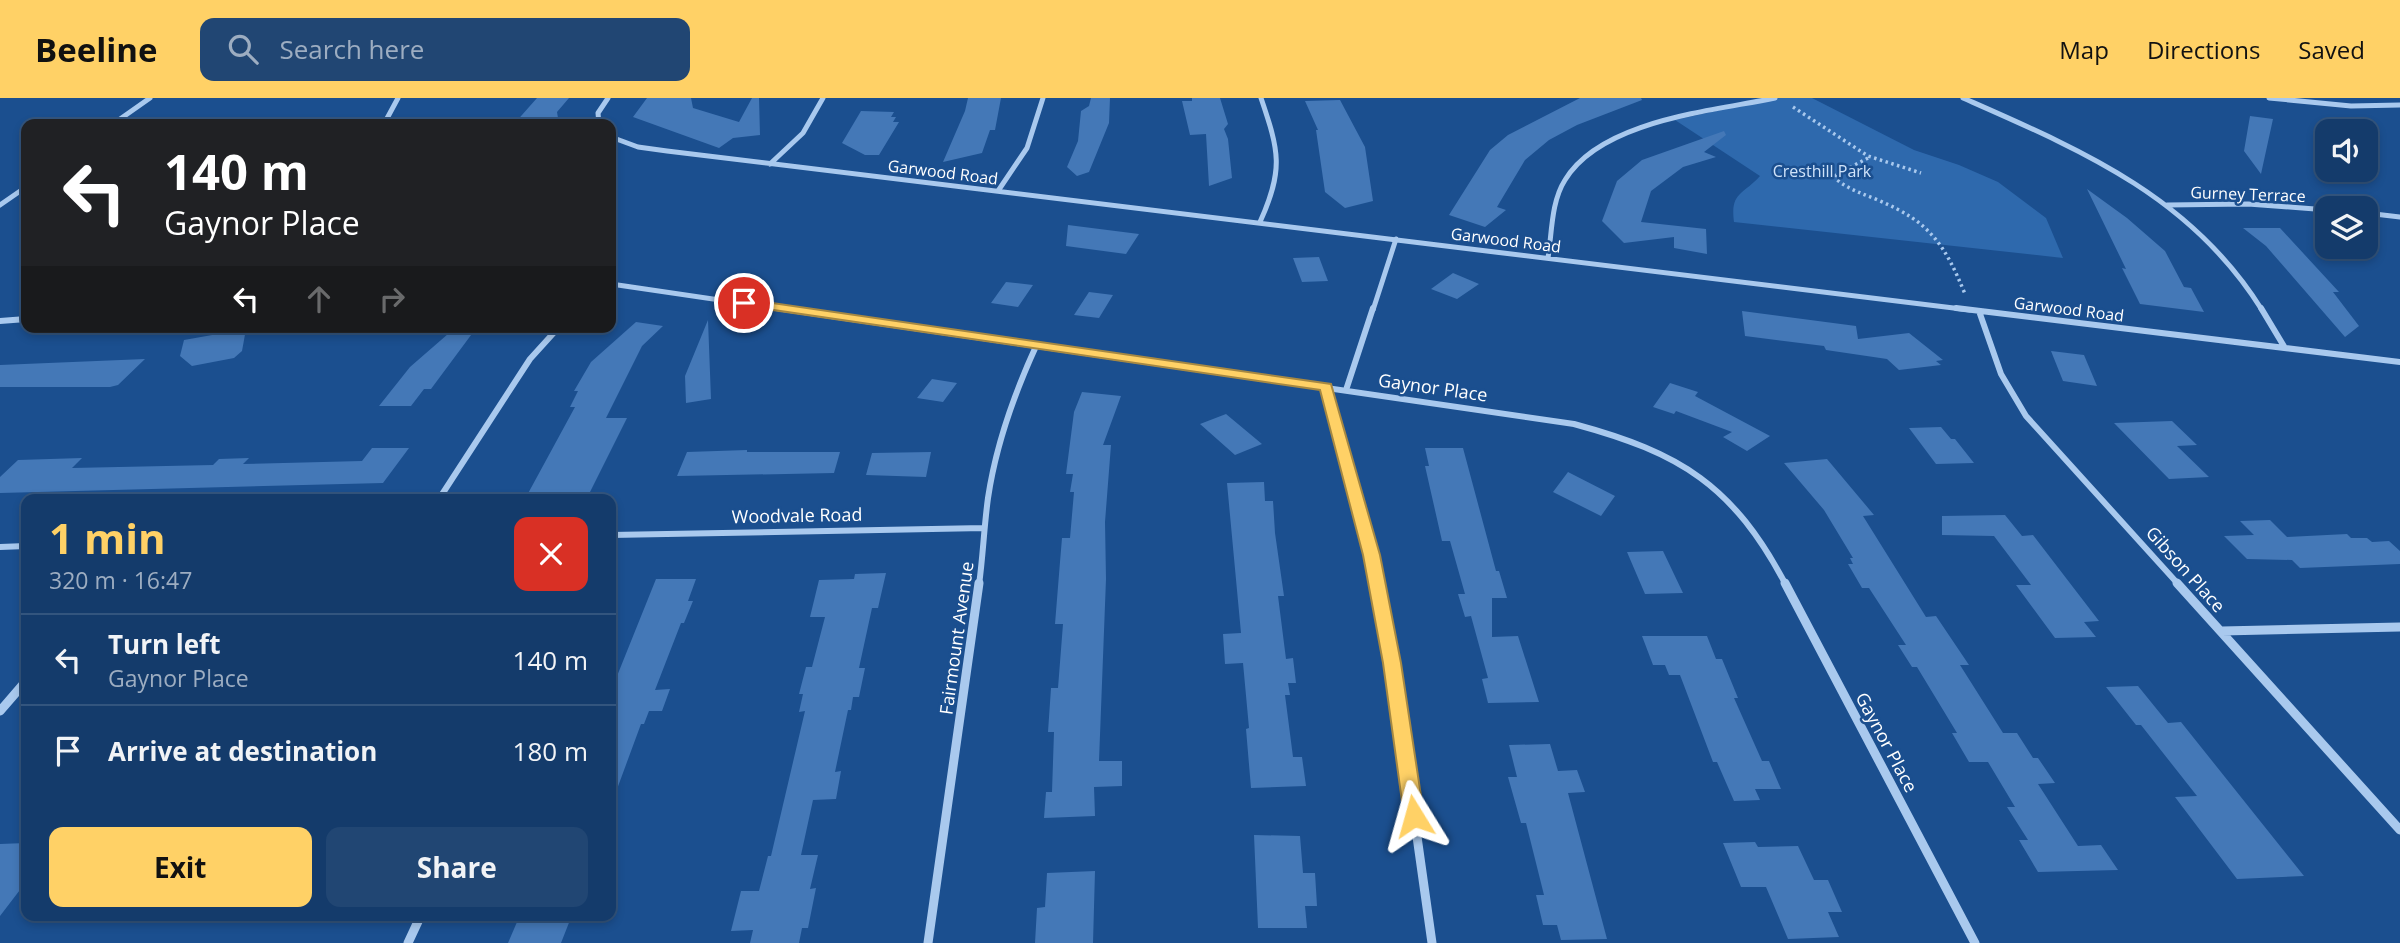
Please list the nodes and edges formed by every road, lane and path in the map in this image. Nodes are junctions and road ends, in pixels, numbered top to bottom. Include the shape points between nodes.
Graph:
1 (150, 98) edge
2 (398, 98) edge
3 (608, 98) edge
4 (823, 98) edge
5 (1043, 98) edge
6 (1261, 98) edge
7 (1775, 98) edge
8 (1963, 98) edge
9 (2269, 98) edge
10 (2400, 105) edge
11 (1793, 107) dead end
12 (120, 119) edge
13 (387, 119) edge
14 (599, 119) edge
15 (616, 138) edge
16 (1868, 158) junction
17 (770, 164) junction
18 (1921, 173) dead end
19 (21, 190) edge
20 (998, 191) junction
21 (0, 205) edge
22 (2167, 205) junction
23 (2315, 209) edge
24 (2378, 214) edge
25 (2400, 217) edge
26 (1260, 222) junction
27 (1396, 239) junction
28 (1548, 258) junction
29 (616, 285) edge
30 (1975, 310) junction
31 (21, 319) edge
32 (0, 321) edge
33 (554, 333) edge
34 (1037, 345) junction
35 (2286, 348) junction
36 (2400, 362) edge
37 (1326, 387) junction
38 (1346, 390) junction
39 (442, 494) edge
40 (984, 528) junction
41 (616, 535) edge
42 (21, 546) edge
43 (0, 547) edge
44 (2400, 627) edge
45 (2222, 631) junction
46 (21, 687) edge
47 (0, 711) edge
48 (2400, 830) edge
49 (418, 921) edge
50 (408, 943) edge
51 (929, 943) edge
52 (1432, 943) edge
53 (1975, 943) edge

1 - 12 street
2 - 13 street
3 - 14 street
4 - 17 street via 803,133
5 - 20 street via 1039,124 1024,156
6 - 26 street via 1278,145 1279,162 1278,182
7 - 28 street via 1647,126 1586,154 1563,181
8 - 22 street via 2080,151
9 - 10 street via 2332,105
11 - 16 path
15 - 17 street, Garwood Road via 638,146
16 - 18 path
16 - 30 path via 1835,178 1899,209 1932,232 1948,250
17 - 20 street, Garwood Road
19 - 21 street
20 - 26 street, Garwood Road
22 - 23 street, Gurney Terrace
22 - 35 street via 2237,272
24 - 25 street
26 - 27 street, Garwood Road
27 - 28 street, Garwood Road
27 - 38 street
28 - 30 street, Garwood Road
29 - 34 street, Gaynor Place
30 - 35 street, Garwood Road
30 - 45 street, Gibson Place via 2001,374 2026,416
31 - 32 street
33 - 39 street via 530,359
34 - 37 street, Gaynor Place
34 - 40 street, Fairmount Avenue via 1004,420 992,463
35 - 36 street, Garwood Road
37 - 38 street, Gaynor Place
37 - 52 street via 1371,555 1392,663
38 - 53 street, Gaynor Place via 1605,432 1668,456 1726,496 1765,546
40 - 41 street, Woodvale Road
40 - 51 street, Fairmount Avenue
42 - 43 street
44 - 45 street
45 - 48 street, Gibson Place
46 - 47 street
49 - 50 street

